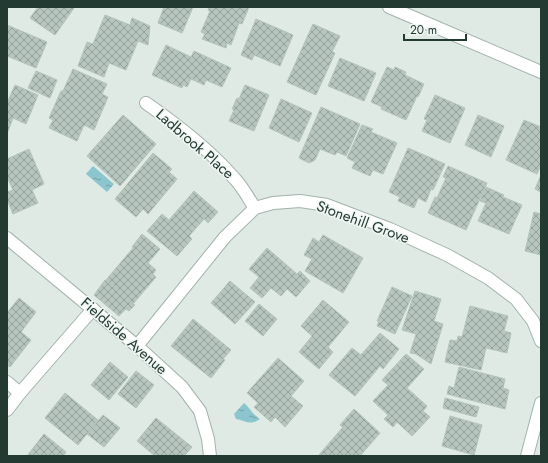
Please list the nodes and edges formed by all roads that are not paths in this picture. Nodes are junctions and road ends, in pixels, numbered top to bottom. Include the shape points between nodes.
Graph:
1 (388, 7) edge
2 (541, 72) edge
3 (146, 103) dead end
4 (255, 208) junction
5 (7, 238) edge
6 (94, 309) junction
7 (541, 341) edge
8 (137, 346) junction
9 (7, 382) edge
10 (20, 393) junction
11 (541, 403) edge
12 (7, 410) edge
13 (210, 456) edge
14 (527, 456) edge

1 - 2 street
3 - 4 street, Ladbrook Place via 168,118 222,165 235,178
4 - 7 street, Stonehill Grove via 273,203 300,201 327,205 390,229 447,255 488,278 516,299 533,321
4 - 8 street, Stonehill Grove via 225,237
5 - 6 street, Fieldside Avenue
6 - 8 street, Fieldside Avenue
6 - 10 street
8 - 13 street, Fieldside Avenue via 182,387 200,411
9 - 10 street
10 - 12 street
11 - 14 street

